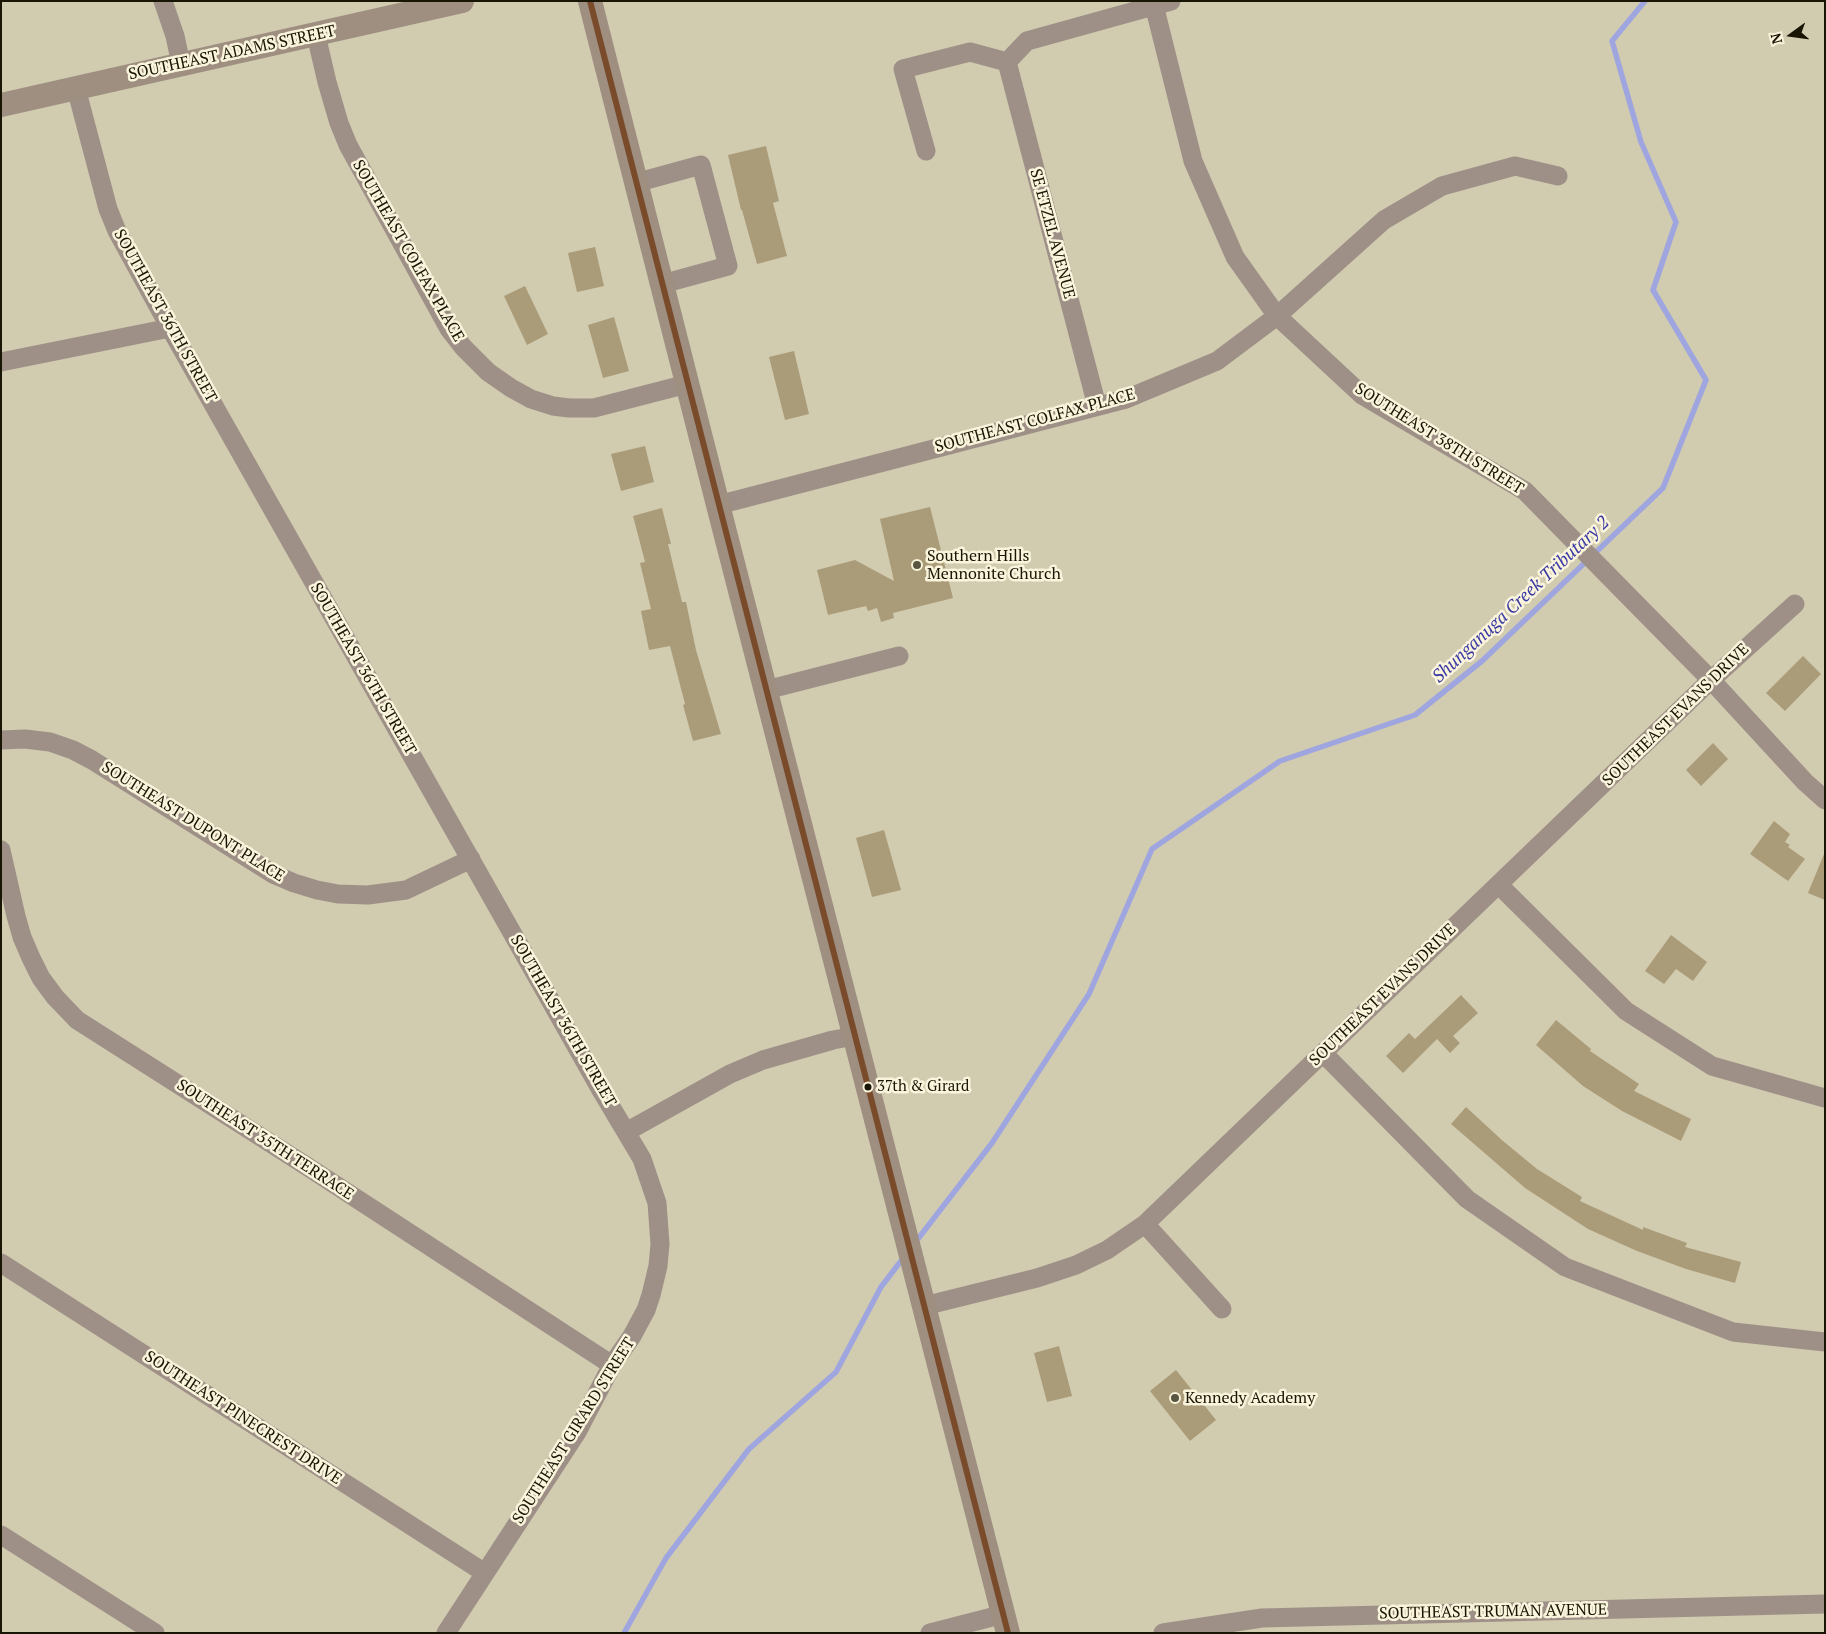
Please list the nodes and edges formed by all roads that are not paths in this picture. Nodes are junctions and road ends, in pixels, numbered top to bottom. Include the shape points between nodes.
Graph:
1 (164, 1) edge
2 (462, 1) edge
3 (590, 1) edge
4 (1160, 3) edge
5 (316, 35) junction
6 (1008, 62) junction
7 (181, 64) junction
8 (76, 88) junction
9 (1, 105) edge
10 (926, 151) dead end
11 (1558, 176) dead end
12 (635, 183) junction
13 (662, 284) junction
14 (1277, 316) junction
15 (170, 328) junction
16 (1, 362) edge
17 (687, 384) junction
18 (1097, 406) junction
19 (718, 505) junction
20 (1795, 604) dead end
21 (899, 656) dead end
22 (1711, 680) junction
23 (766, 690) junction
24 (1, 740) edge
25 (1825, 800) edge
26 (1, 850) edge
27 (471, 859) junction
28 (1499, 885) junction
29 (855, 1036) junction
30 (1323, 1053) junction
31 (1825, 1098) edge
32 (626, 1132) junction
33 (1145, 1224) junction
34 (660, 1244) joint
35 (1, 1263) edge
36 (923, 1299) junction
37 (1222, 1309) dead end
38 (1825, 1342) edge
39 (612, 1365) junction
40 (1, 1536) edge
41 (485, 1572) junction
42 (1825, 1604) edge
43 (1006, 1623) edge
44 (155, 1633) edge
45 (446, 1633) edge
46 (930, 1633) edge
47 (1163, 1633) edge

1 - 7 street
2 - 5 main road, SOUTHEAST ADAMS STREET
3 - 12 main road
4 - 6 street via 1027,41
4 - 14 street, SOUTHEAST 38TH STREET via 1193,162 1236,257
5 - 7 main road, SOUTHEAST ADAMS STREET
5 - 17 street, SOUTHEAST COLFAX PLACE via 326,82 348,145 449,329 488,372 531,399 569,408 594,408
6 - 10 street via 970,52 903,69
6 - 18 street, SE ETZEL AVENUE
7 - 8 main road, SOUTHEAST ADAMS STREET
8 - 9 main road, SOUTHEAST ADAMS STREET
8 - 15 street, SOUTHEAST 36TH STREET via 108,210
11 - 14 street, SOUTHEAST COLFAX PLACE via 1515,166 1442,186 1384,220
12 - 13 main road
12 - 13 street via 701,166 728,266
13 - 17 main road
14 - 18 street, SOUTHEAST COLFAX PLACE via 1217,361 1126,399
14 - 22 street, SOUTHEAST 38TH STREET via 1362,395 1525,491
15 - 16 street
15 - 27 street, SOUTHEAST 36TH STREET
17 - 19 main road
18 - 19 street, SOUTHEAST COLFAX PLACE
19 - 23 main road
20 - 22 street, SOUTHEAST EVANS DRIVE
21 - 23 street
22 - 25 street, SOUTHEAST 38TH STREET
22 - 28 street, SOUTHEAST EVANS DRIVE
23 - 29 main road
24 - 27 street, SOUTHEAST DUPONT PLACE via 50,742 73,750 273,874 317,890 368,895 406,890
26 - 39 street, SOUTHEAST 35TH TERRACE via 16,916 31,958 55,997 77,1020
27 - 32 street, SOUTHEAST 36TH STREET
28 - 30 street, SOUTHEAST EVANS DRIVE
28 - 31 street via 1626,1011 1712,1066
29 - 32 street via 763,1060 730,1074
29 - 36 main road
30 - 33 street, SOUTHEAST EVANS DRIVE
30 - 38 street via 1467,1199 1565,1267 1733,1332
32 - 34 street, SOUTHEAST 36TH STREET via 642,1159 657,1203
33 - 36 street, SOUTHEAST EVANS DRIVE via 1107,1250 1076,1265 1037,1278
33 - 37 street
34 - 39 street, SOUTHEAST GIRARD STREET via 658,1266 646,1310
35 - 41 street, SOUTHEAST PINECREST DRIVE
36 - 43 main road
39 - 41 street, SOUTHEAST GIRARD STREET via 577,1432
40 - 44 street
41 - 45 street, SOUTHEAST GIRARD STREET
42 - 47 street, SOUTHEAST TRUMAN AVENUE via 1262,1618
43 - 46 street

